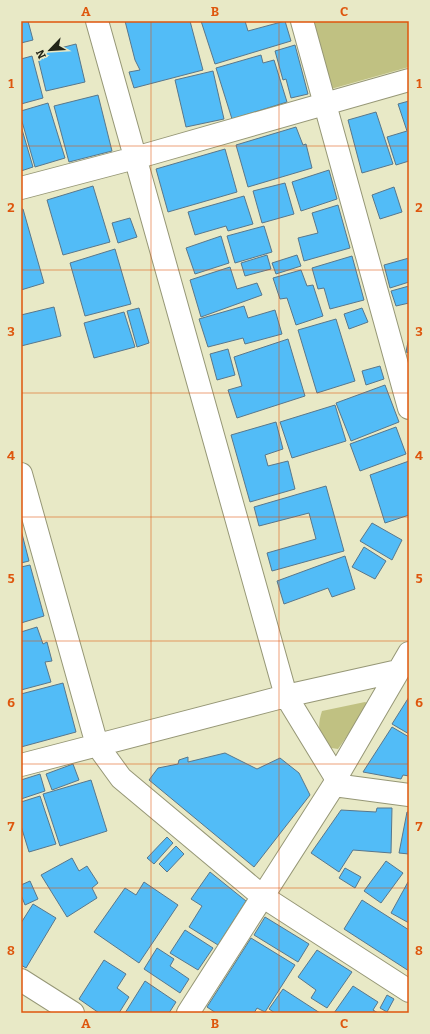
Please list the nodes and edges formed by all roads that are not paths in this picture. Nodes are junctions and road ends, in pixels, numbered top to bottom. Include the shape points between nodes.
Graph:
1 (97, 21) edge
2 (302, 21) edge
3 (409, 80) edge
4 (324, 103) junction
5 (135, 158) junction
6 (21, 188) edge
7 (409, 408) edge
8 (21, 474) edge
9 (404, 662) edge
10 (286, 696) junction
11 (97, 745) junction
12 (21, 765) edge
13 (335, 782) junction
14 (409, 795) edge
15 (262, 896) junction
16 (21, 980) edge
17 (409, 991) edge
18 (73, 1013) edge
19 (188, 1013) edge

1 - 5 street
2 - 4 street
3 - 4 street
4 - 5 street
4 - 7 street
5 - 6 street
5 - 10 street
8 - 11 street
9 - 10 street
9 - 13 street
10 - 11 street
10 - 13 street
11 - 12 street
11 - 15 street via 121,778
13 - 14 street
13 - 15 street
15 - 17 street
15 - 19 street
16 - 18 street

